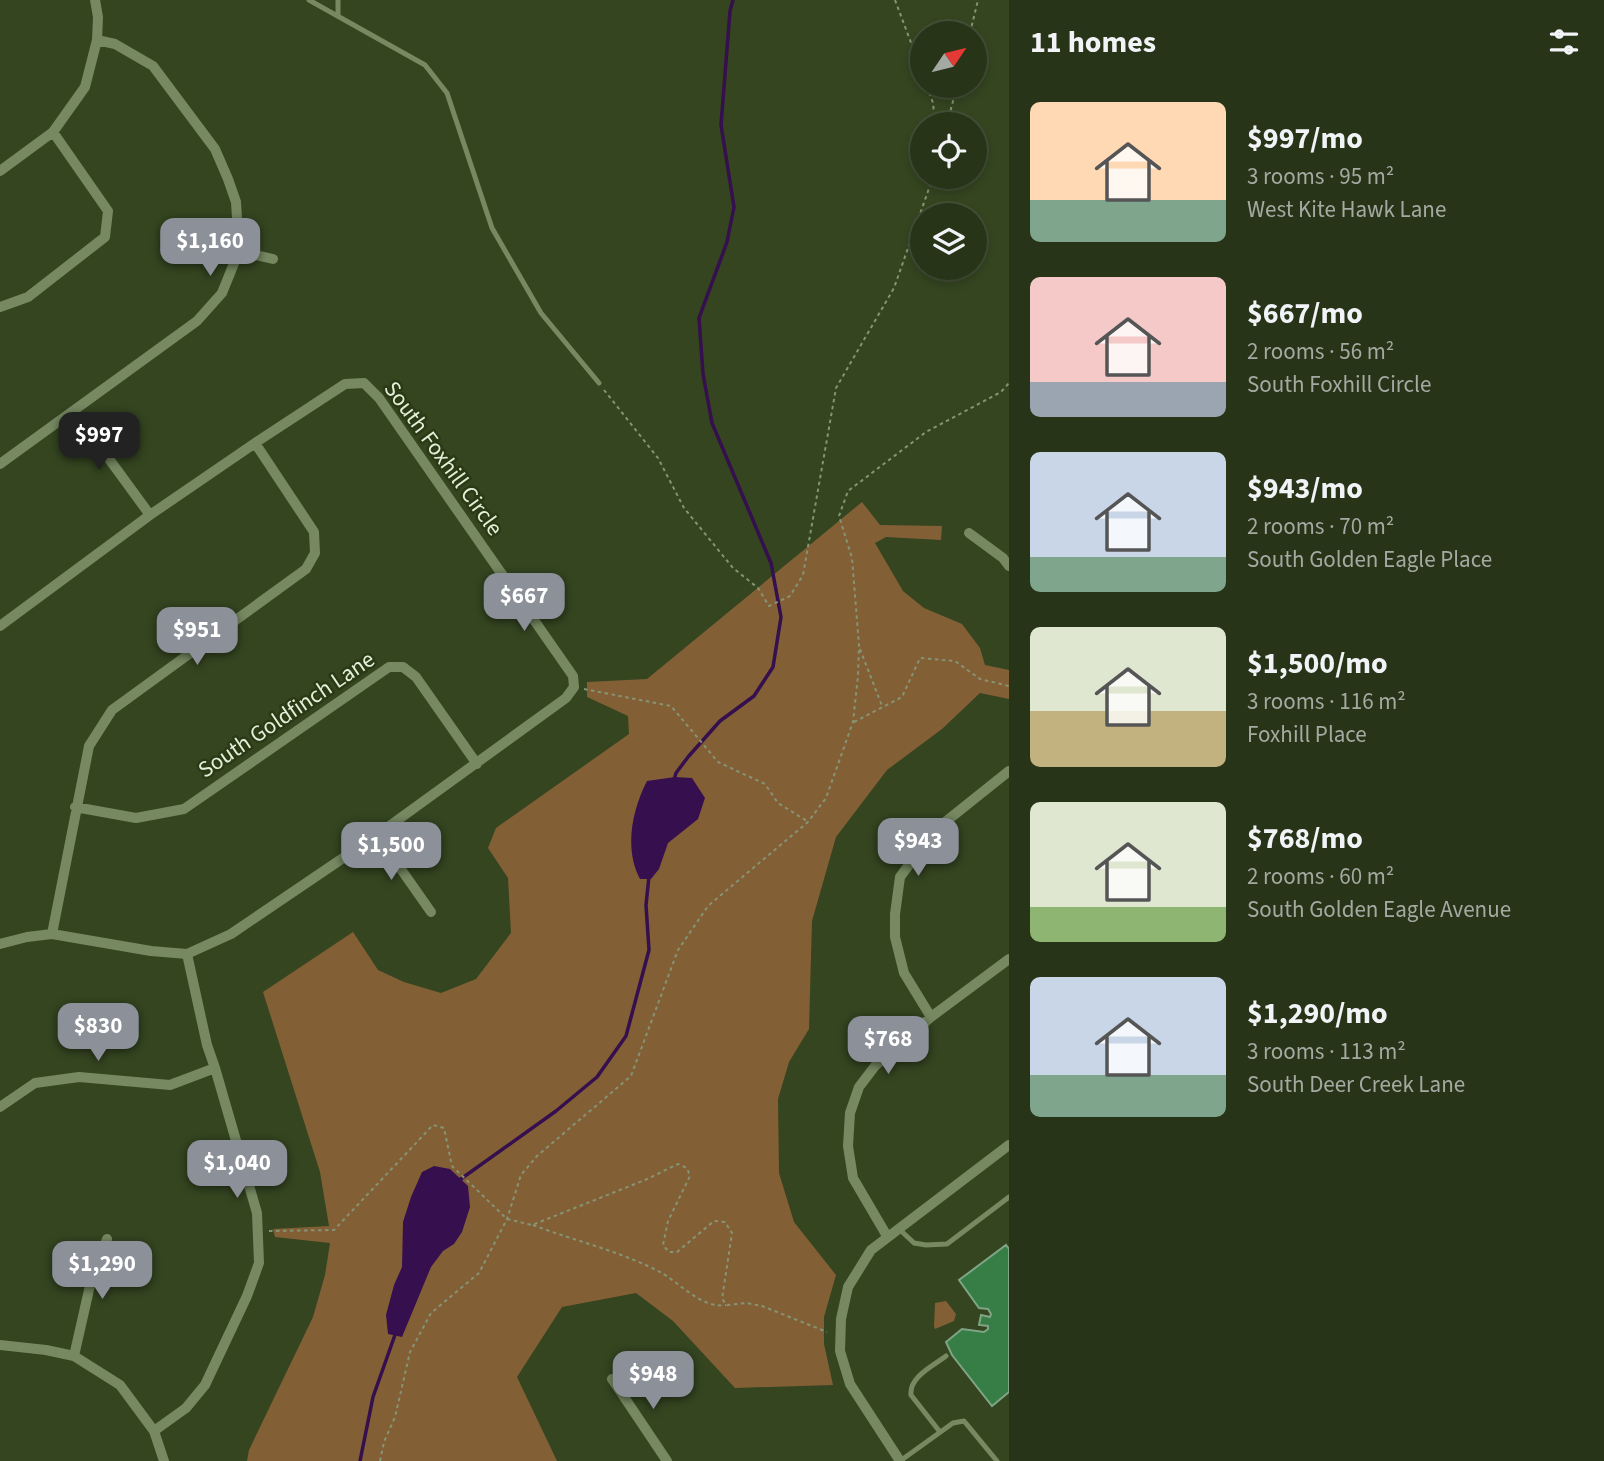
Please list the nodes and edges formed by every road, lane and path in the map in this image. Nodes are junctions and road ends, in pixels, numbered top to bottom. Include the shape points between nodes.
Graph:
1 (95, 0) edge
2 (309, 0) edge
3 (338, 0) edge
4 (895, 0) edge
5 (978, 0) edge
6 (338, 16) junction
7 (973, 21) edge
8 (97, 40) junction
9 (910, 40) edge
10 (54, 132) junction
11 (0, 171) edge
12 (929, 189) edge
13 (239, 251) junction
14 (273, 258) dead end
15 (0, 307) edge
16 (598, 383) joint
17 (1009, 383) edge
18 (74, 411) junction
19 (255, 443) junction
20 (0, 464) edge
21 (150, 515) junction
22 (969, 533) dead end
23 (1009, 566) edge
24 (0, 626) edge
25 (859, 645) junction
26 (1009, 686) edge
27 (574, 687) junction
28 (883, 707) junction
29 (853, 723) junction
30 (477, 764) junction
31 (1009, 771) edge
32 (75, 807) junction
33 (808, 822) junction
34 (377, 835) junction
35 (431, 912) dead end
36 (52, 934) junction
37 (0, 944) edge
38 (187, 954) junction
39 (1009, 959) edge
40 (930, 1017) junction
41 (215, 1068) junction
42 (0, 1107) edge
43 (1009, 1145) edge
44 (1009, 1197) edge
45 (507, 1219) junction
46 (532, 1225) junction
47 (898, 1228) junction
48 (258, 1231) junction
49 (887, 1236) junction
50 (107, 1239) dead end
51 (727, 1305) junction
52 (840, 1338) junction
53 (0, 1345) edge
54 (74, 1356) junction
55 (946, 1356) dead end
56 (612, 1379) dead end
57 (154, 1431) junction
58 (940, 1433) junction
59 (164, 1461) edge
60 (380, 1461) edge
61 (667, 1461) edge
62 (900, 1461) edge
63 (997, 1461) edge

1 - 8 street
2 - 6 lane
3 - 6 lane
4 - 9 path
5 - 7 path
6 - 16 lane via 425,65 447,93 492,228 541,313
8 - 10 street via 85,87
8 - 13 street via 115,44 153,66 215,149 236,202
10 - 11 street
10 - 15 street via 108,211 105,237 28,298
12 - 16 path via 894,288 836,388 803,575 790,596 769,606 758,588 733,568 684,508 658,458
13 - 14 street
13 - 18 street via 222,293 197,321
17 - 25 path via 1001,392 926,432 848,491 839,516 852,558
18 - 20 street
18 - 21 street
19 - 21 street, South Foxhill Circle
19 - 27 street, South Foxhill Circle via 345,384 364,383 379,398 573,676
19 - 32 street via 314,532 316,553 306,569 112,710 89,746
21 - 24 street, South Foxhill Circle
22 - 23 street
25 - 28 path
25 - 29 path
26 - 28 path via 980,679 955,661 920,658 902,697
27 - 30 street via 566,698
27 - 33 path via 671,706 718,762 765,784 778,803
28 - 29 path
29 - 33 path via 826,797
30 - 32 street, South Goldfinch Lane via 416,677 403,667 389,667 184,809 136,818
30 - 34 street
31 - 40 street via 934,831 900,877 895,937 904,973
32 - 36 street
33 - 45 path via 709,905 678,950 631,1076 537,1156 521,1175
34 - 35 street
34 - 38 street via 232,934
36 - 37 street
36 - 38 street
38 - 41 street
39 - 40 street
40 - 49 street via 875,1066 859,1087 850,1113 848,1146 853,1178
41 - 42 street via 170,1085 79,1077 35,1083
41 - 48 street via 257,1213
43 - 47 street
44 - 47 lane via 947,1244 914,1242
45 - 46 path
45 - 48 path via 452,1166 444,1128 433,1125 334,1230
45 - 60 path via 479,1273 431,1313 410,1352
46 - 51 path via 618,1253 661,1273 706,1303
46 - 51 path via 678,1164 691,1176 668,1222 663,1245 669,1252 677,1252 715,1221 725,1222 732,1233 722,1299
47 - 49 street
48 - 57 street via 259,1263 205,1385 186,1408
49 - 52 street via 871,1250 848,1287
50 - 54 street via 91,1280
51 - 52 path via 762,1306
52 - 62 street via 850,1384
53 - 54 street
54 - 57 street via 120,1385
55 - 58 lane via 910,1389
56 - 61 street
57 - 59 street
58 - 62 lane
58 - 63 lane via 953,1423 964,1422

